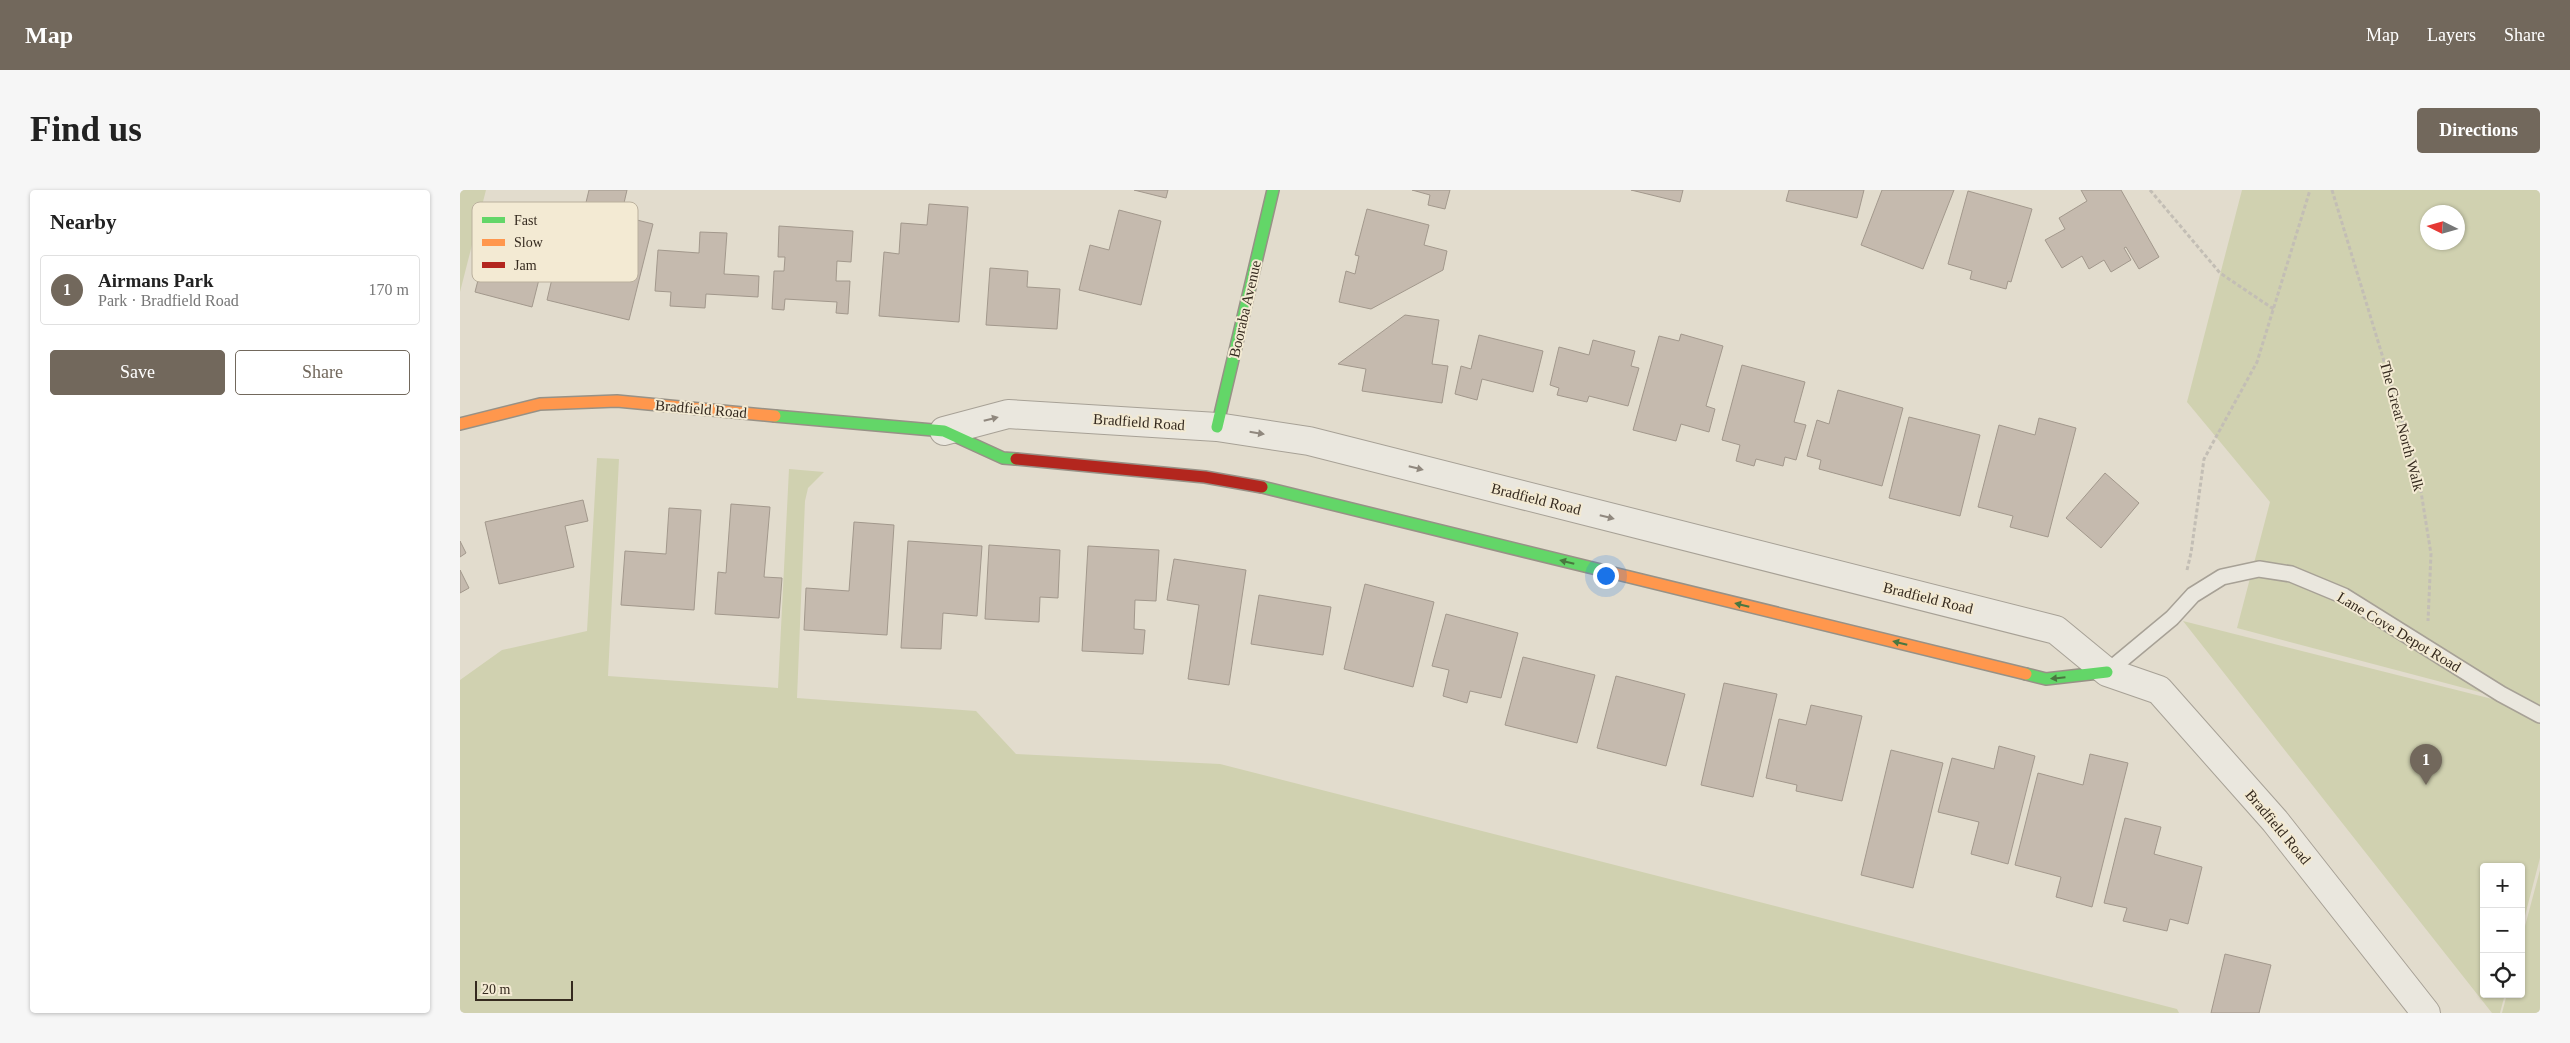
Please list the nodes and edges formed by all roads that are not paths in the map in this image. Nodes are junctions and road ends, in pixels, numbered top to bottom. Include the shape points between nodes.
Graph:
1 (1272, 190) edge
2 (460, 424) edge
3 (1217, 427) junction
4 (944, 431) junction
5 (2107, 672) junction
6 (2540, 715) edge
7 (2426, 1013) edge

1 - 3 street, Booraba Avenue
2 - 4 street, Bradfield Road via 540,404 617,401
4 -> 3 street, Bradfield Road via 1008,414
3 -> 5 street, Bradfield Road via 1309,441 2056,630
5 -> 4 street, Bradfield Road via 2046,679 1262,487 1205,477 1003,458
5 - 6 lane, Lane Cove Depot Road via 2172,618 2193,595 2222,577 2259,569 2291,574 2344,596
5 - 7 street, Bradfield Road via 2159,690 2275,821

